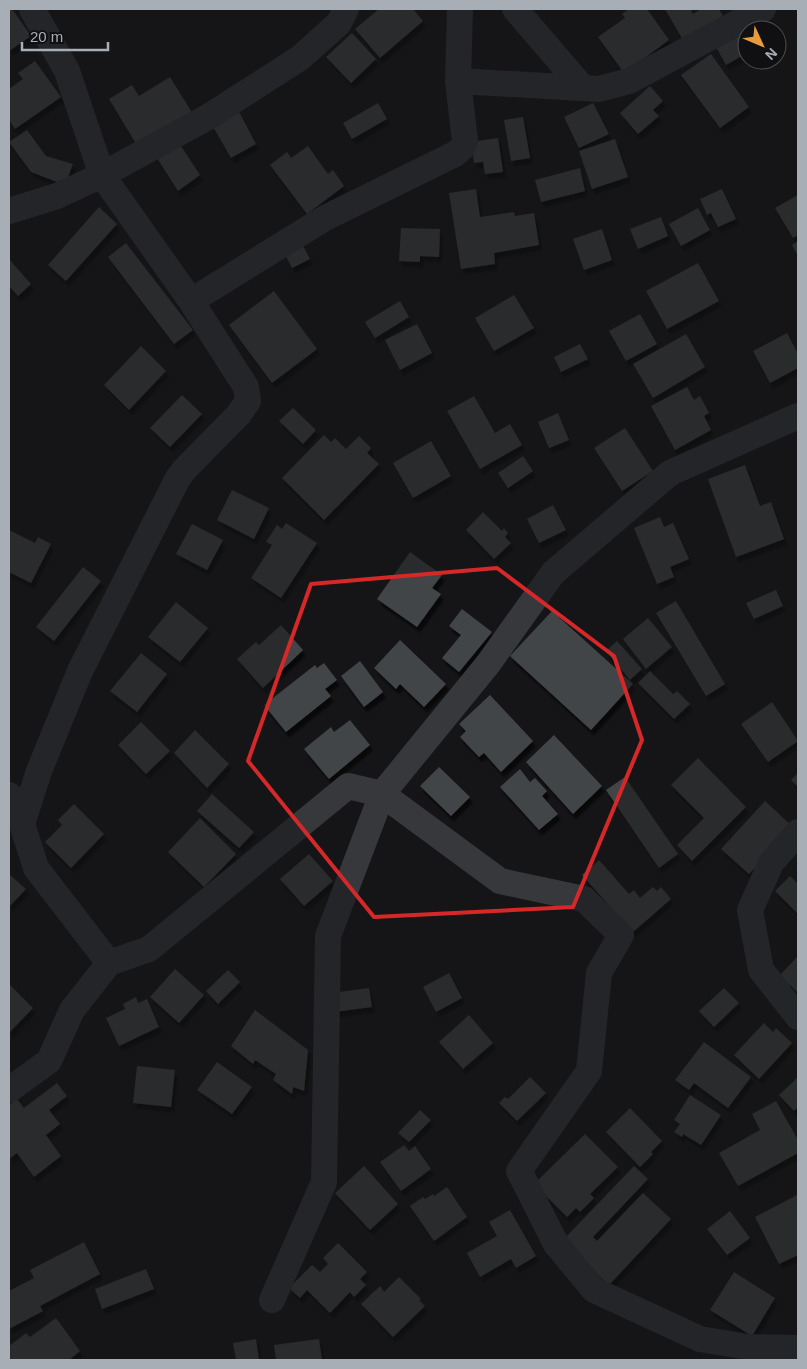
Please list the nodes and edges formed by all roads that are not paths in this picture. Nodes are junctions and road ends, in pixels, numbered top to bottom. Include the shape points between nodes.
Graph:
1 (32, 9) edge
2 (346, 9) edge
3 (460, 9) edge
4 (514, 9) edge
5 (763, 9) edge
6 (458, 81) junction
7 (583, 88) junction
8 (102, 175) junction
9 (9, 212) edge
10 (191, 301) junction
11 (798, 417) edge
12 (382, 794) junction
13 (9, 795) edge
14 (22, 824) junction
15 (798, 832) edge
16 (109, 963) junction
17 (798, 1017) edge
18 (9, 1090) edge
19 (272, 1300) dead end
20 (798, 1348) edge

1 - 8 street via 68,71
2 - 8 street via 339,23 300,58 208,117
3 - 6 street
4 - 7 street
5 - 7 street via 629,80 599,88
6 - 7 street
6 - 10 street via 465,141 455,154 325,218
8 - 9 street via 56,196
8 - 10 street
10 - 14 street via 246,387 248,401 178,478 80,671 39,771
11 - 12 street via 670,473 553,573 488,664
12 - 16 street via 348,786 149,949
12 - 19 street via 328,936 324,1182
12 - 20 street via 500,881 584,899 621,935 598,973 589,1071 519,1171 556,1244 594,1290 700,1339 748,1347
13 - 14 street
14 - 16 street via 36,868
15 - 17 street via 771,863 750,910 761,970
16 - 18 street via 72,1010 49,1062

